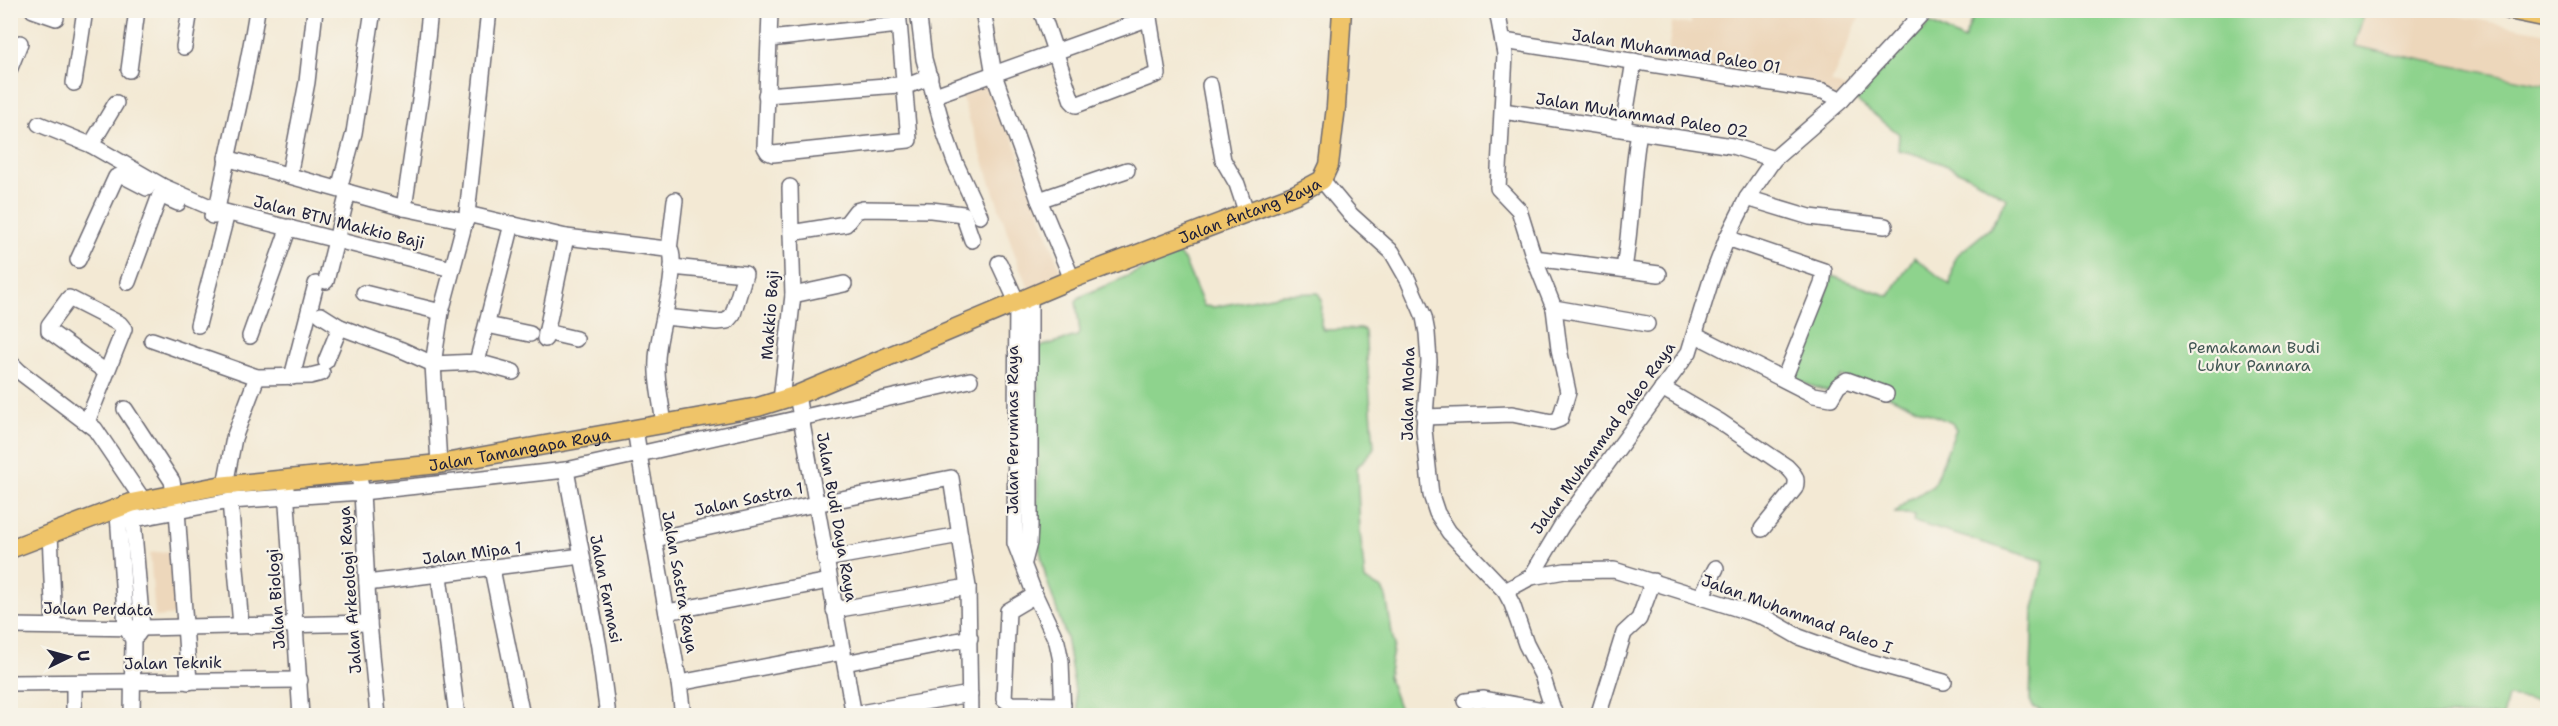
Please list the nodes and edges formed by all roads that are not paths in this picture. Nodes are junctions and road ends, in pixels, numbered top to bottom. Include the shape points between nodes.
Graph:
1 (33, 10) edge
2 (86, 10) edge
3 (137, 10) edge
4 (190, 10) edge
5 (257, 10) edge
6 (315, 10) edge
7 (373, 10) edge
8 (430, 10) edge
9 (489, 10) edge
10 (918, 10) edge
11 (983, 10) edge
12 (1041, 10) edge
13 (1341, 10) edge
14 (1497, 10) edge
15 (1925, 10) edge
16 (2509, 10) edge
17 (770, 12) edge
18 (1148, 14) edge
19 (56, 18) dead end
20 (898, 18) edge
21 (2547, 18) edge
22 (769, 39) junction
23 (1504, 42) junction
24 (20, 43) dead end
25 (184, 47) dead end
26 (1054, 51) junction
27 (1634, 61) junction
28 (10, 68) edge
29 (129, 70) dead end
30 (994, 75) junction
31 (918, 81) junction
32 (74, 83) dead end
33 (1210, 85) dead end
34 (935, 95) junction
35 (766, 96) junction
36 (1842, 100) junction
37 (116, 103) dead end
38 (1503, 111) junction
39 (39, 123) dead end
40 (1623, 128) junction
41 (1639, 132) junction
42 (91, 145) junction
43 (226, 158) junction
44 (1774, 159) junction
45 (1127, 170) dead end
46 (289, 176) junction
47 (1322, 180) junction
48 (790, 188) dead end
49 (344, 191) junction
50 (160, 195) junction
51 (1747, 198) junction
52 (675, 200) dead end
53 (1039, 200) junction
54 (404, 208) junction
55 (222, 211) junction
56 (1247, 214) junction
57 (981, 216) dead end
58 (466, 218) junction
59 (512, 224) junction
60 (1885, 226) dead end
61 (289, 227) junction
62 (791, 233) junction
63 (566, 237) junction
64 (1727, 238) junction
65 (336, 240) junction
66 (972, 240) dead end
67 (669, 250) junction
68 (1534, 258) junction
69 (78, 260) dead end
70 (999, 263) dead end
71 (672, 267) junction
72 (452, 268) junction
73 (1624, 268) junction
74 (1659, 274) dead end
75 (1072, 279) junction
76 (128, 282) dead end
77 (844, 284) dead end
78 (364, 293) dead end
79 (793, 296) junction
80 (1024, 299) junction
81 (1554, 308) junction
82 (441, 312) junction
83 (321, 315) dead end
84 (664, 317) junction
85 (1647, 324) dead end
86 (198, 325) dead end
87 (487, 325) junction
88 (340, 327) junction
89 (1696, 334) junction
90 (541, 335) junction
91 (250, 336) dead end
92 (576, 339) dead end
93 (152, 340) dead end
94 (10, 362) edge
95 (477, 362) junction
96 (432, 364) junction
97 (106, 372) junction
98 (513, 372) dead end
99 (257, 377) junction
100 (292, 377) junction
101 (1784, 379) junction
102 (970, 380) dead end
103 (1662, 388) junction
104 (1886, 394) dead end
105 (789, 397) junction
106 (125, 409) dead end
107 (1424, 417) junction
108 (802, 418) junction
109 (87, 422) junction
110 (664, 424) junction
111 (635, 429) junction
112 (597, 436) junction
113 (639, 454) junction
114 (601, 462) junction
115 (439, 464) junction
116 (566, 470) junction
117 (358, 473) junction
118 (286, 488) junction
119 (362, 492) junction
120 (227, 493) junction
121 (175, 502) junction
122 (815, 504) junction
123 (128, 510) junction
124 (1762, 529) dead end
125 (50, 533) junction
126 (960, 535) junction
127 (655, 539) junction
128 (10, 549) edge
129 (582, 556) junction
130 (825, 559) junction
131 (1716, 568) dead end
132 (492, 569) junction
133 (439, 576) junction
134 (1531, 577) junction
135 (829, 581) junction
136 (1653, 581) junction
137 (367, 583) junction
138 (968, 587) junction
139 (1505, 591) junction
140 (1035, 595) junction
141 (1701, 597) junction
142 (834, 610) junction
143 (667, 612) junction
144 (369, 623) junction
145 (296, 624) junction
146 (241, 625) junction
147 (10, 626) edge
148 (54, 626) junction
149 (186, 627) junction
150 (134, 632) junction
151 (970, 639) junction
152 (844, 658) junction
153 (300, 680) junction
154 (134, 682) junction
155 (189, 682) junction
156 (1944, 682) dead end
157 (10, 683) edge
158 (74, 683) junction
159 (680, 683) junction
160 (970, 694) junction
161 (1465, 701) dead end
162 (1063, 710) edge
163 (1555, 714) edge
164 (854, 715) edge
165 (74, 716) edge
166 (132, 716) edge
167 (301, 716) edge
168 (378, 716) edge
169 (457, 716) edge
170 (522, 716) edge
171 (608, 716) edge
172 (683, 716) edge
173 (970, 716) edge
174 (1598, 716) edge

1 - 19 street
2 - 32 street
3 - 29 street
4 - 25 street
5 - 43 street
6 - 46 street via 309,73
7 - 49 street
8 - 54 street
9 - 58 street
10 - 31 street via 922,47
11 - 30 street
12 - 26 street
13 - 47 main road, Jalan Antang Raya via 1332,153
14 - 23 street
15 - 36 street, Jalan Muhammad Paleo Raya
16 - 21 main road
17 - 22 street
18 - 26 street
18 - 26 street via 1158,74 1082,104 1072,101
20 - 22 street
20 - 31 street
22 - 35 street
23 - 27 street, Jalan Muhammad Paleo 01
23 - 38 street
24 - 28 street
26 - 30 street
27 - 36 street, Jalan Muhammad Paleo 01 via 1823,91
27 - 40 street
30 - 34 street
30 - 53 street
31 - 34 street
31 - 35 street
31 - 35 street via 908,140 784,153 770,153 765,147
33 - 56 street via 1223,160 1237,184
34 - 57 street via 956,162
36 - 44 street, Jalan Muhammad Paleo Raya
37 - 42 street
38 - 40 street, Jalan Muhammad Paleo 02
38 - 68 street via 1498,190 1519,210
39 - 42 street
40 - 41 street, Jalan Muhammad Paleo 02
41 - 44 street, Jalan Muhammad Paleo 02 via 1742,148
41 - 73 street
42 - 55 street via 164,187
43 - 46 street
43 - 55 street
44 - 51 street, Jalan Muhammad Paleo Raya
45 - 53 street
46 - 49 street
47 - 56 main road, Jalan Antang Raya
47 - 107 street, Jalan Moha via 1351,215 1392,252 1417,301 1426,325 1429,361
48 - 62 street, Makkio Baji
49 - 54 street
49 - 65 street
50 - 55 street via 210,216
50 - 69 street via 122,175 117,177
50 - 76 street
51 - 60 street via 1810,217
51 - 64 street, Jalan Muhammad Paleo Raya
52 - 67 street
53 - 75 street
54 - 58 street
55 - 61 street, Jalan BTN Makkio Baji
55 - 86 street
56 - 75 main road, Jalan Antang Raya
58 - 59 street
58 - 72 street
59 - 63 street
59 - 87 street
61 - 65 street, Jalan BTN Makkio Baji
61 - 91 street
62 - 66 street via 846,224 856,211 863,209 932,210 963,214
62 - 79 street, Makkio Baji
63 - 67 street
63 - 90 street
64 - 89 street, Jalan Muhammad Paleo Raya
64 - 101 street via 1824,271
65 - 72 street, Jalan BTN Makkio Baji
65 - 100 street
67 - 71 street
68 - 73 street
68 - 81 street
70 - 80 street
71 - 84 street
71 - 84 street via 745,274 728,321
72 - 82 street
73 - 74 street
75 - 80 main road, Jalan Antang Raya
77 - 79 street
78 - 82 street
79 - 105 street, Makkio Baji
80 - 105 main road, Jalan Tamangapa Raya
80 - 140 street, Jalan Perumnas Raya via 1015,543
81 - 85 street
81 - 107 street via 1568,392 1560,419 1552,422 1512,414
82 - 96 street
83 - 88 street
84 - 110 street via 657,361
87 - 90 street
87 - 95 street
88 - 96 street
88 - 100 street via 324,367
89 - 101 street
89 - 103 street, Jalan Muhammad Paleo Raya via 1689,352
90 - 92 street
93 - 99 street
94 - 109 street
95 - 96 street
95 - 98 street
96 - 115 street
97 - 97 street via 50,331 49,325 69,298 124,329
97 - 109 street
99 - 100 street
99 - 120 street via 234,438
101 - 104 street via 1828,398 1847,380
102 - 108 street
103 - 124 street via 1719,421 1795,475 1795,488
103 - 134 street, Jalan Muhammad Paleo Raya via 1562,525
105 - 108 street, Makkio Baji
105 - 110 main road, Jalan Tamangapa Raya via 758,407
106 - 121 street via 172,481
107 - 139 street, Jalan Moha via 1431,495 1437,513 1449,532
108 - 113 street, Jalan Budi Daya Raya
108 - 122 street, Jalan Budi Daya Raya
109 - 123 street via 103,438
110 - 111 main road, Jalan Tamangapa Raya
111 - 112 main road, Jalan Tamangapa Raya
111 - 113 street, Jalan Sastra Raya
112 - 114 street
112 - 115 main road, Jalan Tamangapa Raya
113 - 114 street
113 - 127 street, Jalan Sastra Raya
114 - 116 street
115 - 117 main road, Jalan Tamangapa Raya
116 - 119 street
116 - 129 street, Jalan Farmasi
117 - 118 main road, Jalan Tamangapa Raya
117 - 119 street
118 - 119 street, Jalan Arkeologi Raya
118 - 120 main road, Jalan Tamangapa Raya
118 - 145 street, Jalan Biologi
119 - 137 street, Jalan Arkeologi Raya
120 - 121 main road, Jalan Tamangapa Raya
120 - 146 street
121 - 123 main road, Jalan Tamangapa Raya
121 - 149 street
122 - 126 street, Jalan Sastra 1 via 951,478
122 - 127 street, Jalan Sastra 1
122 - 130 street, Jalan Budi Daya Raya
123 - 125 main road, Jalan Tamangapa Raya
123 - 150 street
125 - 128 main road, Jalan Tamangapa Raya
125 - 148 street
126 - 130 street
126 - 138 street
127 - 143 street, Jalan Sastra Raya
129 - 132 street, Jalan Mipa 1
129 - 171 street, Jalan Farmasi
130 - 135 street, Jalan Budi Daya Raya
131 - 141 street
132 - 133 street, Jalan Mipa 1
132 - 170 street
133 - 137 street, Jalan Mipa 1
133 - 169 street
134 - 136 street, Jalan Muhammad Paleo I via 1602,569
134 - 139 street
135 - 142 street, Jalan Budi Daya Raya
135 - 143 street
136 - 141 street, Jalan Muhammad Paleo I
136 - 174 street via 1639,619 1624,633
137 - 144 street, Jalan Arkeologi Raya
138 - 142 street
138 - 151 street
139 - 163 street, Jalan Moha
140 - 162 street, Jalan Perumnas Raya via 1057,642
140 - 162 street via 1008,611 1004,699 1011,704
141 - 156 street, Jalan Muhammad Paleo I via 1766,618 1799,637 1847,654
142 - 152 street, Jalan Budi Daya Raya
143 - 159 street, Jalan Sastra Raya
144 - 145 street, Jalan Perdata
144 - 168 street, Jalan Arkeologi Raya
145 - 146 street, Jalan Perdata
145 - 153 street, Jalan Biologi
146 - 149 street, Jalan Perdata
147 - 148 street, Jalan Perdata
148 - 150 street, Jalan Perdata
149 - 150 street, Jalan Perdata
149 - 155 street
150 - 154 street
151 - 152 street
151 - 160 street
152 - 159 street
152 - 164 street, Jalan Budi Daya Raya
153 - 155 street, Jalan Teknik
153 - 167 street, Jalan Biologi
154 - 155 street, Jalan Teknik
154 - 158 street, Jalan Teknik
154 - 166 street
157 - 158 street, Jalan Teknik
158 - 165 street
159 - 172 street, Jalan Sastra Raya
160 - 164 street
160 - 173 street
161 - 163 street via 1485,699

